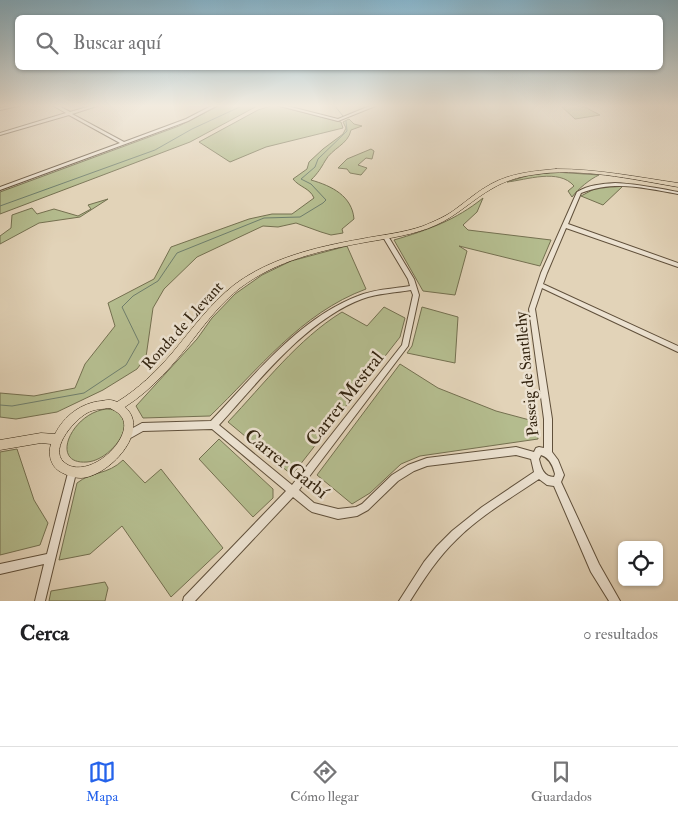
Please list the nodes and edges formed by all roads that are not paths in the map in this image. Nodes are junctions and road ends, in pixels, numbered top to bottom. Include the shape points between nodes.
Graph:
1 (104, 133) edge
2 (152, 133) edge
3 (123, 144) junction
4 (678, 185) edge
5 (0, 189) edge
6 (678, 193) edge
7 (564, 225) junction
8 (386, 237) junction
9 (678, 265) edge
10 (540, 285) junction
11 (414, 287) junction
12 (678, 348) edge
13 (119, 406) junction
14 (214, 425) junction
15 (127, 436) junction
16 (57, 438) junction
17 (0, 445) edge
18 (548, 453) junction
19 (535, 456) junction
20 (72, 473) junction
21 (539, 474) junction
22 (556, 481) junction
23 (293, 491) junction
24 (50, 558) junction
25 (0, 569) edge
26 (40, 601) edge
27 (188, 601) edge
28 (404, 601) edge
29 (615, 601) edge

1 - 3 street
2 - 3 street
3 - 5 street
4 - 8 main road, Ronda de Llevant via 597,172 539,172 510,178 485,190 442,221
6 - 7 street, Passeig de Santllehy via 630,185 591,186 578,192
7 - 9 street
7 - 10 street, Passeig de Santllehy
8 - 11 street
8 - 13 main road, Ronda de Llevant via 313,250 286,259 244,282 221,300 136,396
10 - 12 street
10 - 18 street, Passeig de Santllehy via 532,309 548,419
11 - 14 street via 361,297 337,308 299,336
11 - 23 street, Carrer Mestral via 416,295 405,346
13 - 15 main road via 128,419
13 - 16 main road via 94,405 82,411 69,421
14 - 15 street via 142,428
14 - 23 street, Carrer Garbí
15 - 20 main road via 107,462 94,470
16 - 17 main road
16 - 20 main road via 56,461 62,469
18 - 19 street via 539,451
18 - 22 street via 560,476
19 - 21 street
19 - 23 street, Carrer Garbí via 516,451 427,462 402,472 371,503 347,513 320,511
20 - 24 street
21 - 22 street via 548,482
21 - 28 street via 484,511 454,536 419,577
22 - 29 street via 595,568
23 - 27 street, Carrer Mestral
24 - 25 street
24 - 26 street

